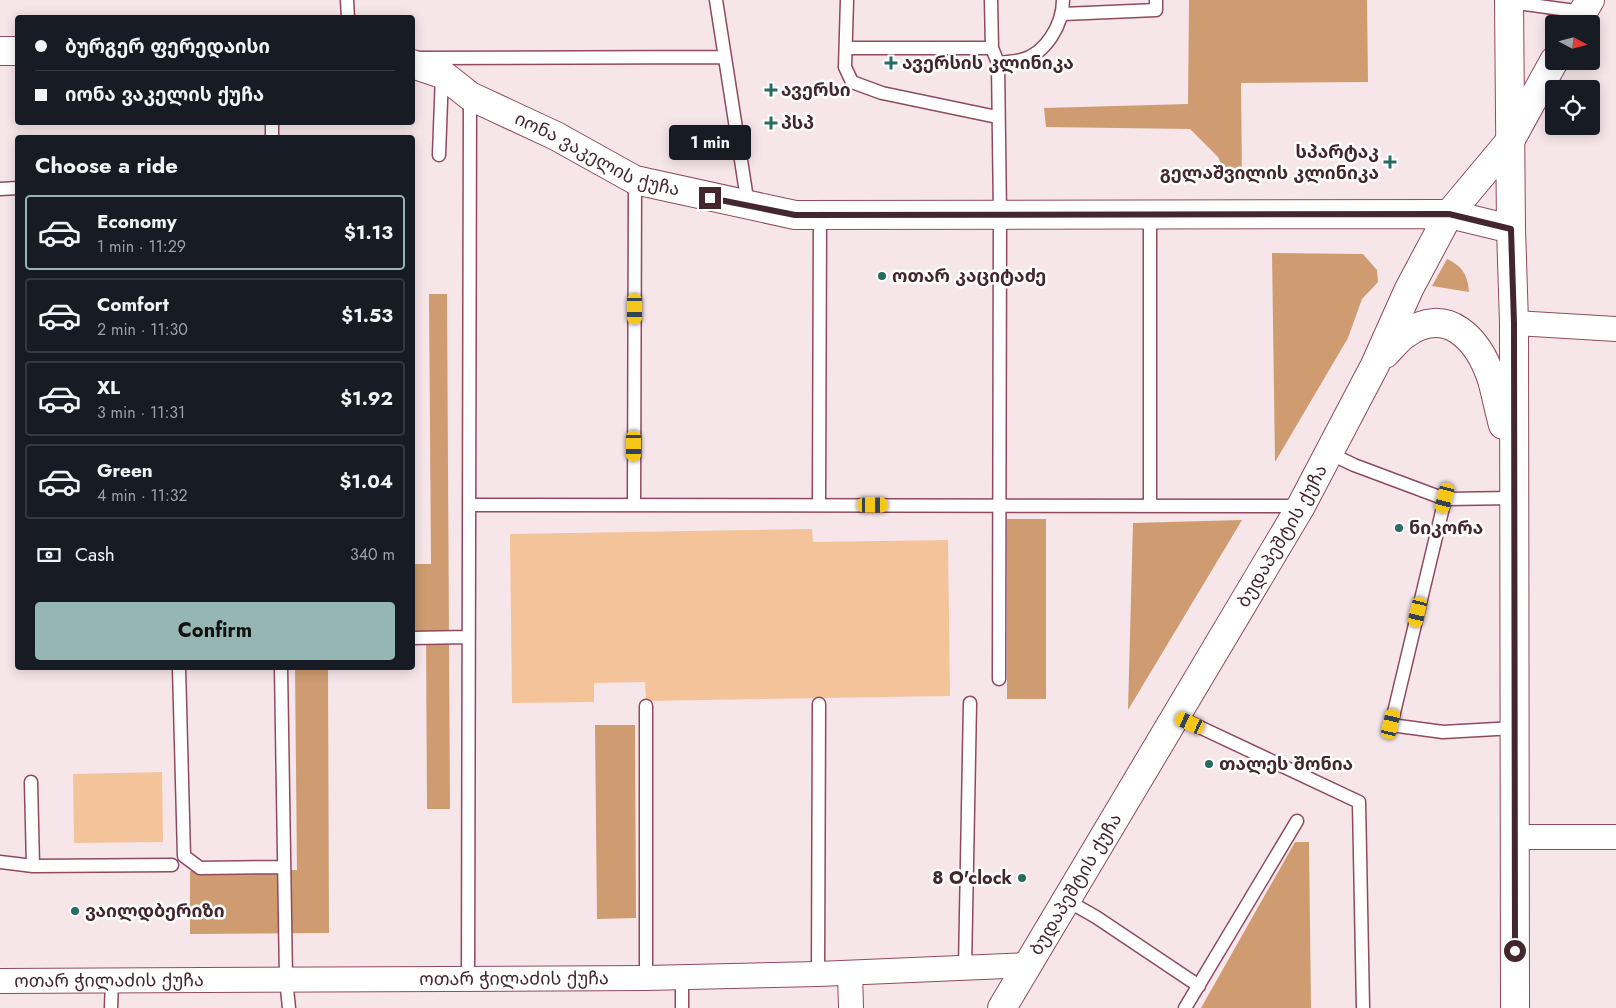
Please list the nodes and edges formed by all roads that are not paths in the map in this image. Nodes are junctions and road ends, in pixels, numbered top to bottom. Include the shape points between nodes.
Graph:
1 (347, 0) edge
2 (716, 0) edge
3 (847, 0) edge
4 (991, 0) edge
5 (1063, 0) edge
6 (1156, 0) edge
7 (1509, 1) edge
8 (1583, 12) edge
9 (1063, 14) junction
10 (348, 15) edge
11 (846, 48) junction
12 (992, 48) junction
13 (0, 51) edge
14 (15, 51) edge
15 (723, 57) junction
16 (415, 58) edge
17 (998, 63) junction
18 (415, 65) edge
19 (1549, 70) edge
20 (442, 74) junction
21 (470, 96) junction
22 (997, 117) junction
23 (1510, 141) junction
24 (439, 155) dead end
25 (635, 180) junction
26 (0, 188) edge
27 (15, 188) edge
28 (748, 206) junction
29 (1150, 214) junction
30 (1449, 214) junction
31 (820, 215) junction
32 (1000, 215) junction
33 (1511, 229) junction
34 (1514, 323) junction
35 (1616, 329) edge
36 (1375, 365) junction
37 (1329, 453) junction
38 (1512, 466) junction
39 (1445, 498) junction
40 (1513, 498) junction
41 (469, 505) junction
42 (634, 505) junction
43 (819, 505) junction
44 (999, 505) junction
45 (1150, 506) junction
46 (1301, 506) junction
47 (468, 637) junction
48 (415, 638) edge
49 (179, 670) edge
50 (281, 670) edge
51 (999, 679) dead end
52 (970, 703) dead end
53 (818, 704) dead end
54 (646, 706) dead end
55 (1176, 716) junction
56 (1514, 728) junction
57 (31, 782) dead end
58 (1297, 821) dead end
59 (1514, 837) junction
60 (1616, 837) edge
61 (0, 862) edge
62 (172, 865) dead end
63 (33, 866) junction
64 (284, 867) junction
65 (1066, 900) junction
66 (1028, 965) junction
67 (965, 968) junction
68 (850, 973) junction
69 (818, 974) junction
70 (682, 977) junction
71 (646, 978) junction
72 (286, 979) junction
73 (112, 980) junction
74 (468, 980) junction
75 (0, 981) edge
76 (1199, 986) junction
77 (111, 1008) edge
78 (289, 1008) edge
79 (682, 1008) edge
80 (851, 1008) edge
81 (1002, 1008) edge
82 (1185, 1008) edge
83 (1363, 1008) edge
84 (1515, 1008) edge

1 - 10 lane
2 - 15 lane
3 - 11 lane
4 - 12 lane
5 - 9 lane
6 - 9 lane via 1156,10
7 - 8 lane
7 - 23 main road
9 - 17 lane via 1047,43 1037,53 1022,60
11 - 12 lane
11 - 22 lane via 845,67 852,82 864,88
12 - 17 lane
13 - 14 main road
15 - 16 lane
15 - 28 lane
17 - 22 lane
18 - 20 main road, იონა ვაკელის ქუჩა
19 - 23 main road, ბუდაპეშტის ქუჩა
20 - 21 main road, იონა ვაკელის ქუჩა
20 - 24 lane
21 - 25 main road, იონა ვაკელის ქუჩა via 556,136
21 - 41 lane
22 - 32 lane
23 - 30 main road, ბუდაპეშტის ქუჩა
23 - 33 main road
25 - 28 main road, იონა ვაკელის ქუჩა
25 - 42 lane
26 - 27 lane
28 - 31 main road, იონა ვაკელის ქუჩა via 795,215
29 - 30 main road, იონა ვაკელის ქუჩა
29 - 32 main road, იონა ვაკელის ქუჩა
29 - 45 lane
30 - 33 main road, იონა ვაკელის ქუჩა
30 - 36 main road, ბუდაპეშტის ქუჩა via 1409,289
31 - 32 main road, იონა ვაკელის ქუჩა
31 - 43 lane
32 - 44 lane
33 - 34 main road
34 - 35 street
34 - 38 main road
36 - 37 main road, ბუდაპეშტის ქუჩა
36 - 38 main road via 1402,336 1415,328 1438,323 1459,330 1472,340 1492,380
37 - 39 lane
37 - 46 main road, ბუდაპეშტის ქუჩა
38 - 40 main road
39 - 40 lane
39 - 56 lane via 1391,724 1442,732
40 - 56 main road
41 - 42 lane
41 - 47 lane
42 - 43 lane
43 - 44 lane
44 - 45 lane
44 - 51 lane
45 - 46 lane
46 - 55 main road, ბუდაპეშტის ქუჩა
47 - 48 lane
47 - 74 lane
49 - 64 lane via 184,856 200,868
50 - 64 lane
52 - 67 lane
53 - 69 lane
54 - 71 lane
55 - 65 main road, ბუდაპეშტის ქუჩა
55 - 83 lane via 1359,802
56 - 59 main road
57 - 63 lane
58 - 76 lane
59 - 60 street
59 - 84 main road
61 - 63 lane
62 - 63 lane
64 - 72 lane
65 - 66 main road, ბუდაპეშტის ქუჩა
65 - 76 lane via 1096,916
66 - 67 street, ოთარ ჭილაძის ქუჩა
66 - 81 main road, ბუდაპეშტის ქუჩა
67 - 68 street, ოთარ ჭილაძის ქუჩა
68 - 69 street, ოთარ ჭილაძის ქუჩა
68 - 80 street
69 - 70 street, ოთარ ჭილაძის ქუჩა
70 - 71 street, ოთარ ჭილაძის ქუჩა
70 - 79 lane
71 - 74 street, ოთარ ჭილაძის ქუჩა
72 - 73 street, ოთარ ჭილაძის ქუჩა
72 - 74 street, ოთარ ჭილაძის ქუჩა
72 - 78 lane
73 - 75 street, ოთარ ჭილაძის ქუჩა
73 - 77 lane
76 - 82 lane

